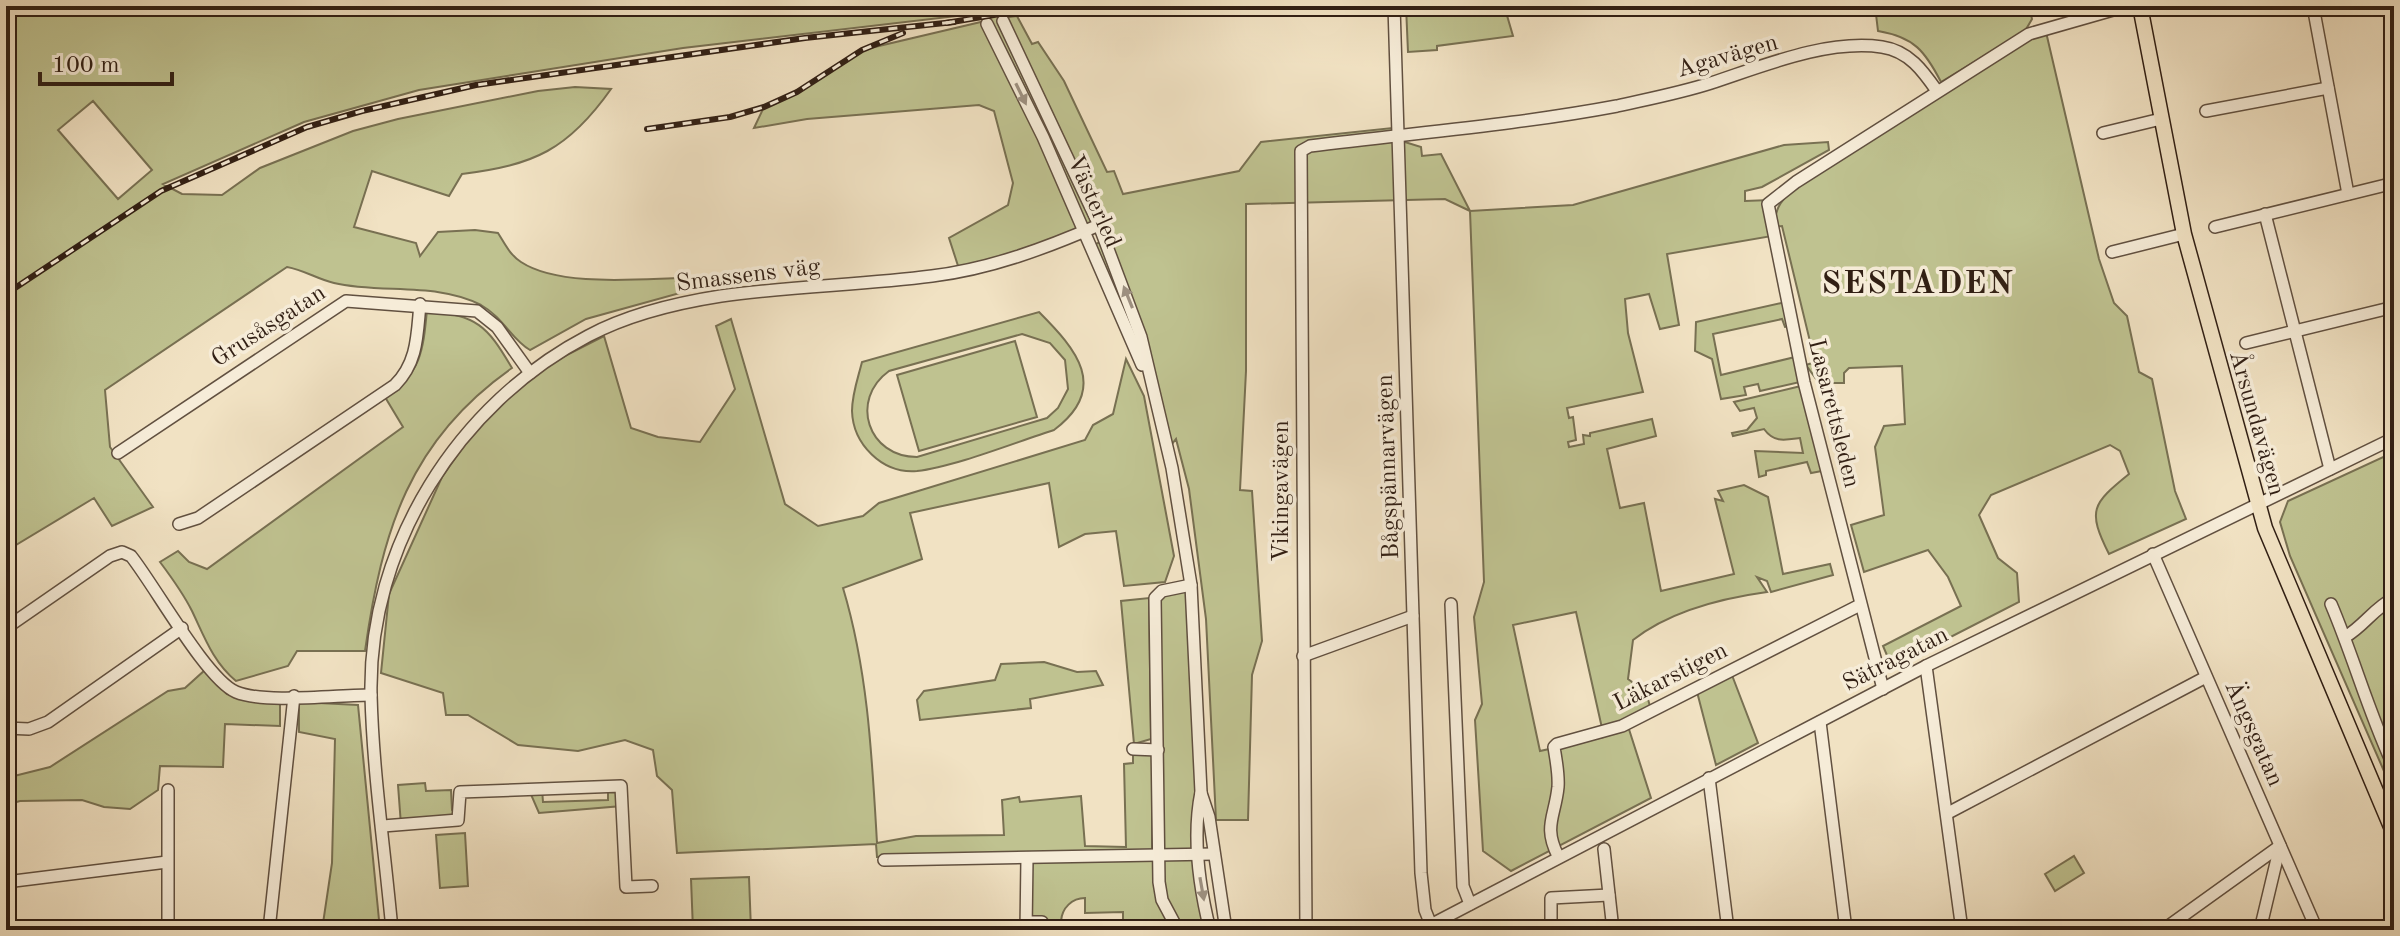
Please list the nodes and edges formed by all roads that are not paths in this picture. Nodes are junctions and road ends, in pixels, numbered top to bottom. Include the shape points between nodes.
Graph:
1 (1394, 6) edge
2 (2127, 6) edge
3 (2140, 6) edge
4 (2313, 6) edge
5 (1003, 21) tunnel mouth
6 (987, 24) tunnel mouth
7 (2328, 88) junction
8 (1937, 91) junction
9 (2206, 111) dead end
10 (2161, 119) junction
11 (2103, 133) dead end
12 (1399, 135) junction
13 (2394, 183) edge
14 (2348, 194) junction
15 (2265, 214) junction
16 (1099, 225) junction
17 (2215, 227) dead end
18 (1084, 231) junction
19 (2184, 234) junction
20 (2112, 252) dead end
21 (420, 304) junction
22 (2394, 307) edge
23 (2297, 332) junction
24 (2246, 343) dead end
25 (530, 373) junction
26 (1156, 399) junction
27 (2394, 438) edge
28 (118, 453) dead end
29 (2330, 469) junction
30 (2258, 505) junction
31 (179, 524) dead end
32 (2153, 554) junction
33 (1191, 585) junction
34 (2394, 598) edge
35 (1451, 604) dead end
36 (2331, 604) dead end
37 (1860, 605) junction
38 (1413, 616) junction
39 (6, 628) edge
40 (182, 628) junction
41 (2345, 637) junction
42 (1303, 656) junction
43 (1926, 666) junction
44 (2206, 677) junction
45 (1883, 689) junction
46 (371, 695) junction
47 (294, 696) junction
48 (1820, 722) junction
49 (6, 728) edge
50 (1133, 749) dead end
51 (1158, 750) junction
52 (2394, 767) edge
53 (1709, 778) junction
54 (168, 790) dead end
55 (2394, 791) edge
56 (1201, 792) junction
57 (2378, 798) junction
58 (1948, 813) junction
59 (383, 826) junction
60 (2394, 834) edge
61 (2280, 846) junction
62 (1604, 849) dead end
63 (1198, 854) junction
64 (1214, 854) junction
65 (1159, 855) junction
66 (1558, 856) junction
67 (1027, 858) junction
68 (884, 860) dead end
69 (167, 862) junction
70 (6, 882) edge
71 (652, 886) dead end
72 (1609, 895) junction
73 (1470, 904) junction
74 (1042, 922) dead end
75 (1026, 926) edge
76 (1428, 928) edge
77 (168, 930) edge
78 (269, 930) edge
79 (392, 930) edge
80 (1178, 930) edge
81 (1210, 930) edge
82 (1226, 930) edge
83 (1306, 930) edge
84 (1551, 930) edge
85 (1613, 930) edge
86 (1728, 930) edge
87 (1846, 930) edge
88 (1962, 930) edge
89 (2163, 930) edge
90 (2260, 930) edge
91 (2317, 930) edge

1 - 12 street, Bågspännarvägen
2 - 8 street via 2029,34
3 - 10 main road, Årsundavägen
4 - 7 street
5 - 16 street, Västerled
6 -> 18 street, Västerled
7 - 9 street
7 - 14 street
8 - 12 street, Agavägen via 1906,55 1884,47 1861,47 1798,57 1615,106
8 - 37 street, Lasarettsleden via 1768,204 1796,346
10 - 11 street
10 - 19 main road, Årsundavägen
12 - 38 street, Bågspännarvägen
12 - 42 street, Vikingavägen via 1310,146 1299,157
13 - 14 street
14 - 15 street
15 - 17 street
15 - 23 street
16 - 18 street, Smassens väg
26 -> 16 street, Västerled via 1135,314
18 - 25 street, Smassens väg via 960,272 664,307 589,335
18 - 26 street, Västerled
19 - 20 street
19 - 30 main road, Årsundavägen
21 - 25 street, Grusåsgatan via 483,314
21 - 28 street, Grusåsgatan via 339,303
21 - 31 street via 414,357 395,385 209,511
22 - 23 street
23 - 24 street
23 - 29 street
25 - 46 street, Smassens väg via 479,418 421,498 389,578
26 - 33 street, Västerled
27 - 29 street, Sätragatan
29 - 30 street, Sätragatan
30 - 32 street, Sätragatan
30 - 57 main road, Årsundavägen
32 - 43 street, Sätragatan
32 - 44 street, Ängsgatan
33 - 51 street via 1162,591 1155,598
33 - 56 street, Västerled
34 - 41 street via 2376,607
35 - 73 street via 1463,886
36 - 41 street
37 - 45 street, Lasarettsleden
37 - 66 street, Läkarstigen via 1622,726 1557,744 1558,789 1549,836
38 - 42 street
38 - 76 street, Bågspännarvägen via 1421,889
39 - 40 street via 122,552 131,556
40 - 47 street via 230,688 257,696
40 - 49 street via 48,722 29,729
41 - 52 street
42 - 83 street, Vikingavägen
43 - 45 street, Sätragatan
43 - 58 street
44 - 58 street
44 - 61 street, Ängsgatan
45 - 48 street, Sätragatan
46 - 47 street
46 - 59 street, Smassens väg
47 - 78 street
48 - 53 street, Sätragatan
48 - 87 street
50 - 51 street
51 - 65 street
53 - 66 street, Sätragatan
53 - 86 street
54 - 69 street
55 - 57 street
56 - 63 street, Västerled
56 - 64 street, Västerled
57 - 60 main road, Årsundavägen
58 - 88 street
59 - 71 street via 458,820 460,792 621,786 626,887
59 - 79 street, Smassens väg
61 - 89 street
61 - 90 street
61 - 91 street, Ängsgatan
62 - 72 street
63 - 64 street
63 - 65 street
63 -> 81 street, Västerled
64 - 82 street, Västerled
65 - 67 street
65 - 80 street via 1160,892
66 - 73 street, Sätragatan
67 - 68 street
67 - 75 street
69 - 70 street
69 - 77 street
72 - 84 street via 1551,898
72 - 85 street
73 - 76 street, Sätragatan
74 - 75 street

